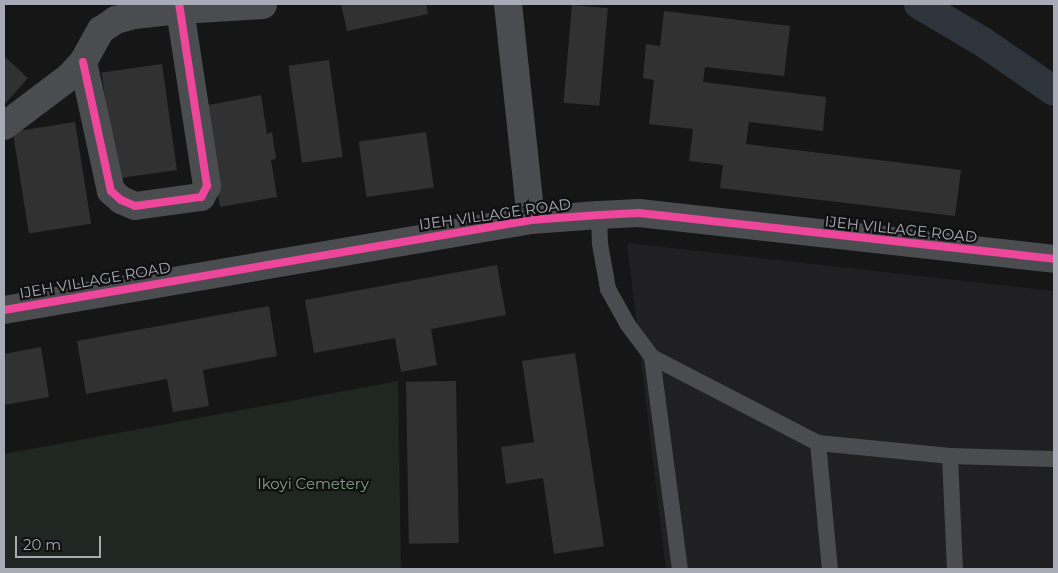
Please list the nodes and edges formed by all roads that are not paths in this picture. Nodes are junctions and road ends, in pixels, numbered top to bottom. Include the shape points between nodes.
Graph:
1 (508, 4) edge
2 (263, 5) dead end
3 (179, 7) edge
4 (83, 62) junction
5 (4, 126) edge
6 (599, 215) junction
7 (531, 220) junction
8 (1054, 260) edge
9 (4, 310) edge
10 (652, 357) junction
11 (818, 443) junction
12 (950, 456) junction
13 (1054, 459) edge
14 (680, 569) edge
15 (830, 569) edge
16 (955, 569) edge

1 - 7 street
2 - 3 street
3 - 4 street via 116,20 102,30
3 - 4 street via 207,186 201,197 135,206 110,191
4 - 5 street
6 - 7 street, IJEH VILLAGE ROAD
6 - 8 street, IJEH VILLAGE ROAD via 639,213
6 - 10 lane via 608,290
7 - 9 street, IJEH VILLAGE ROAD
10 - 11 lane
10 - 14 lane
11 - 12 lane
11 - 15 lane
12 - 13 lane
12 - 16 lane

